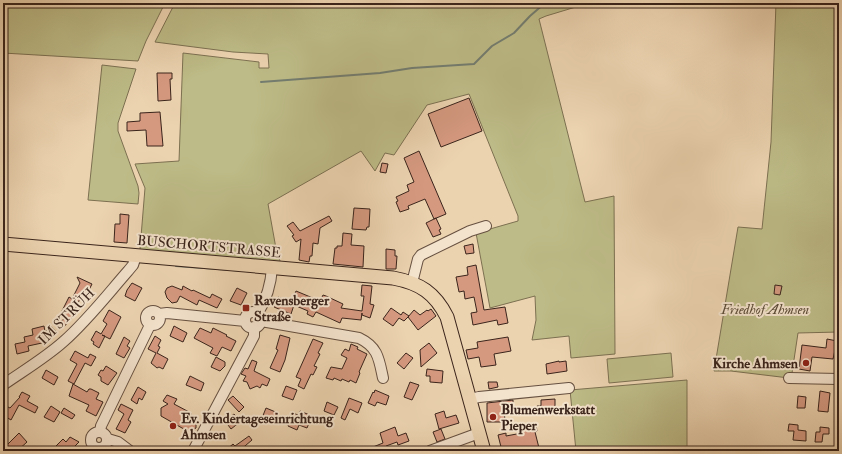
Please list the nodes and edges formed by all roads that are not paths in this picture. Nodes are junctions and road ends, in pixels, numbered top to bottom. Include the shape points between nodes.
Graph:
1 (486, 226) dead end
2 (3, 244) edge
3 (136, 256) junction
4 (272, 268) junction
5 (412, 283) junction
6 (245, 321) junction
7 (257, 321) junction
8 (383, 378) dead end
9 (788, 378) dead end
10 (839, 379) edge
11 (3, 385) edge
12 (569, 388) dead end
13 (470, 399) junction
14 (100, 432) junction
15 (480, 433) junction
16 (108, 439) junction
17 (91, 448) edge
18 (130, 451) edge
19 (193, 451) edge
20 (430, 451) edge
21 (484, 451) edge

1 - 5 street via 421,255
2 - 3 main road, BUSCHORTSTRASSE
3 - 4 main road, BUSCHORTSTRASSE
3 - 11 street, IM STRÜH via 128,271 63,342
4 - 5 main road, BUSCHORTSTRASSE via 393,278
4 - 7 street via 269,286
5 - 13 main road, BUSCHORTSTRASSE via 430,293 447,317
6 - 7 street via 248,326
6 - 7 street via 247,314 254,312
6 - 14 street via 156,312 148,314 146,318 150,325 100,426
7 - 8 street via 359,338 374,349
7 - 19 street via 254,336
9 - 10 street
12 - 13 street
13 - 15 main road, BUSCHORTSTRASSE
14 - 16 street
14 - 17 street via 92,437
15 - 20 street
15 - 21 main road, BUSCHORTSTRASSE
16 - 17 street via 105,446
16 - 18 street via 118,442

